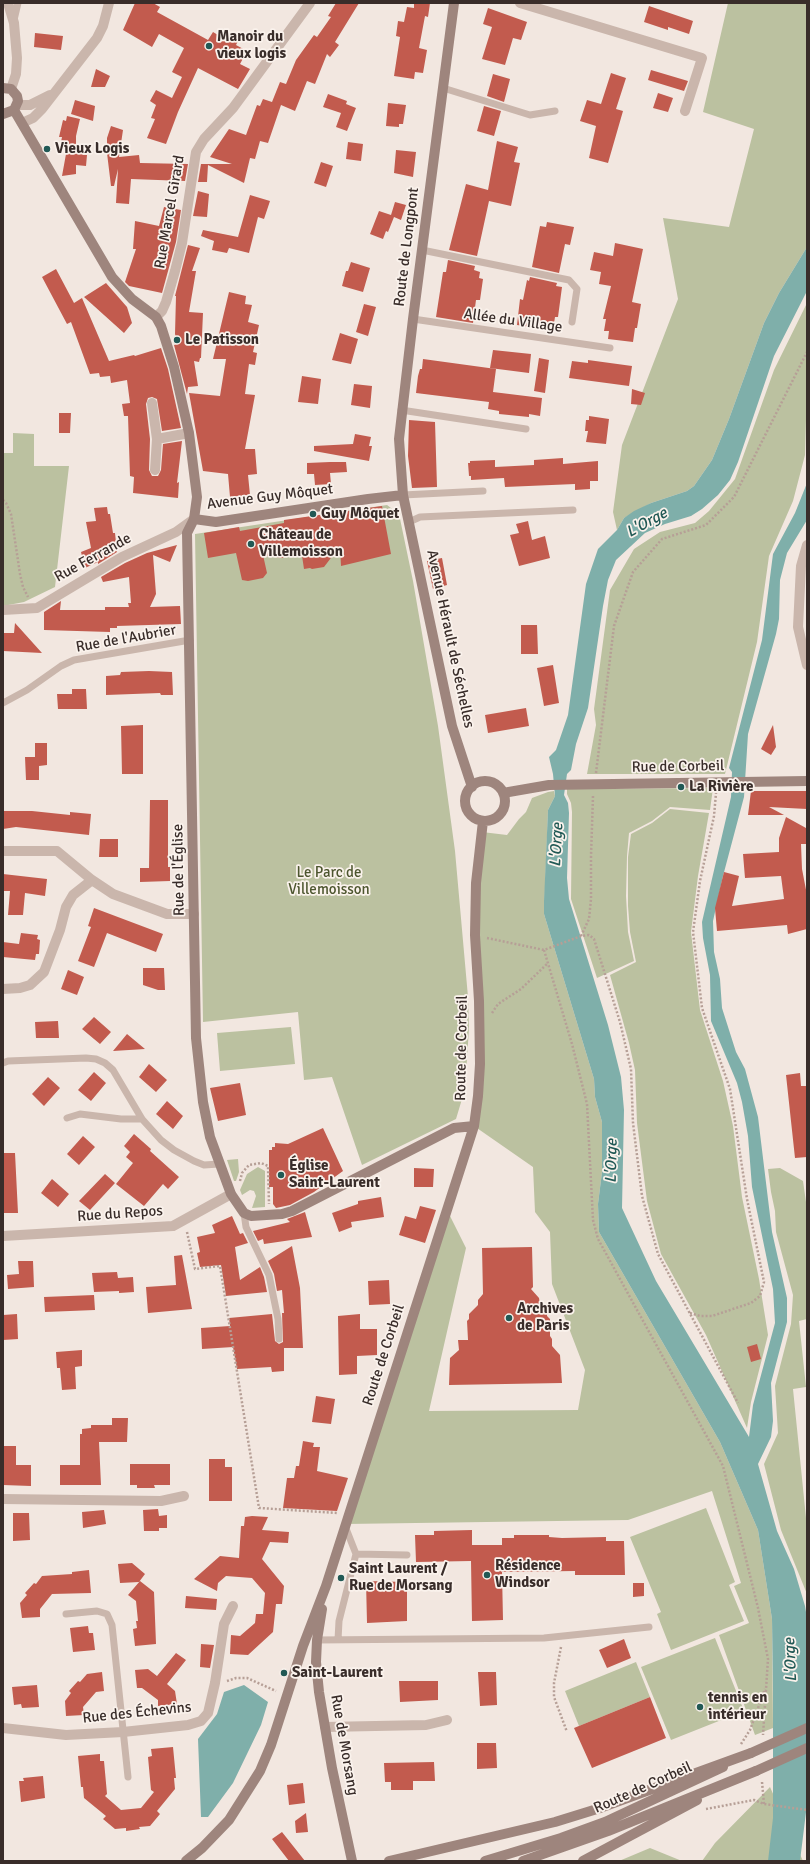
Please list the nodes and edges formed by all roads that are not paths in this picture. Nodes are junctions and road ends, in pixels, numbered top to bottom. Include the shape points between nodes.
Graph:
1 (8, 3) edge
2 (18, 3) edge
3 (109, 3) edge
4 (310, 3) edge
5 (454, 3) edge
6 (520, 3) edge
7 (14, 23) junction
8 (443, 88) junction
9 (7, 89) edge
10 (52, 94) junction
11 (15, 108) junction
12 (555, 111) dead end
13 (685, 111) dead end
14 (3, 114) edge
15 (22, 123) junction
16 (422, 250) junction
17 (156, 317) junction
18 (413, 319) junction
19 (572, 322) dead end
20 (610, 348) dead end
21 (152, 403) dead end
22 (401, 410) junction
23 (526, 429) dead end
24 (189, 434) junction
25 (157, 439) junction
26 (155, 470) dead end
27 (484, 490) dead end
28 (403, 495) junction
29 (573, 510) dead end
30 (194, 519) junction
31 (409, 522) junction
32 (807, 545) edge
33 (3, 610) edge
34 (190, 640) junction
35 (807, 665) edge
36 (4, 701) edge
37 (807, 781) edge
38 (472, 786) junction
39 (503, 792) junction
40 (483, 821) junction
41 (3, 851) edge
42 (92, 880) junction
43 (194, 914) junction
44 (3, 989) edge
45 (3, 1063) edge
46 (68, 1118) dead end
47 (142, 1119) junction
48 (474, 1126) junction
49 (219, 1164) junction
50 (230, 1192) junction
51 (244, 1213) junction
52 (3, 1236) edge
53 (279, 1339) dead end
54 (184, 1496) dead end
55 (3, 1499) edge
56 (346, 1520) junction
57 (356, 1554) junction
58 (407, 1555) dead end
59 (326, 1586) junction
60 (233, 1606) dead end
61 (66, 1614) dead end
62 (649, 1627) dead end
63 (317, 1640) junction
64 (338, 1640) junction
65 (447, 1720) dead end
66 (325, 1727) junction
67 (3, 1728) edge
68 (807, 1728) edge
69 (123, 1732) junction
70 (807, 1748) edge
71 (751, 1752) junction
72 (128, 1777) dead end
73 (721, 1786) junction
74 (186, 1861) edge
75 (352, 1861) edge
76 (389, 1861) edge
77 (485, 1861) edge
78 (523, 1861) edge
79 (583, 1861) edge

1 - 7 street
2 - 7 lane
3 - 10 street via 97,38
4 - 17 street, Rue Marcel Girard via 196,152 182,243 166,302
5 - 8 main road, Route de Longpont
6 - 13 street via 702,58
7 - 9 street via 16,74
8 - 12 lane via 530,115
8 - 16 main road, Route de Longpont
9 - 11 main road, Avenue Guy Môquet via 17,96
10 - 11 street via 30,105
10 - 15 street via 33,118
11 - 14 main road
11 - 15 main road, Avenue Guy Môquet
15 - 17 main road, Avenue Guy Môquet via 112,277 132,299
16 - 18 main road, Route de Longpont
16 - 19 lane via 569,280 577,289
17 - 24 main road, Avenue Guy Môquet via 174,367
18 - 20 lane, Allée du Village
18 - 22 main road, Route de Longpont
21 - 25 street
22 - 23 lane
22 - 28 main road, Route de Longpont via 399,439
24 - 25 street
24 - 30 main road, Avenue Guy Môquet via 197,497
25 - 26 street
27 - 28 lane
28 - 30 main road, Avenue Guy Môquet via 216,522
28 - 31 main road, Avenue Hérault de Séchelles
29 - 31 lane via 420,517
30 - 33 street, Rue Ferrande via 176,532 115,560 37,608
30 - 34 main road, Rue de l'Église via 187,533
31 - 38 main road, Avenue Hérault de Séchelles via 452,726
32 - 35 street via 801,566 798,627
34 - 36 lane, Rue de l'Aubrier via 74,660 61,666 28,690
34 - 43 main road, Rue de l'Église
37 - 39 main road, Rue de Corbeil via 569,784
38 - 39 main road via 489,782
38 - 40 main road via 466,796 466,807 473,817
39 - 40 main road via 505,803 501,813 493,820
40 - 48 main road, Route de Corbeil via 476,883 475,935 480,1064
41 - 42 street via 57,851
42 - 43 street via 113,894 167,914
42 - 44 street via 73,895 66,907 44,972 30,985
43 - 49 main road, Rue de l'Église via 196,1038 203,1102
45 - 47 lane via 96,1059 113,1070
46 - 47 lane via 80,1114
47 - 49 lane via 157,1137 174,1150 204,1165
48 - 51 main road via 454,1128 292,1211 251,1216
48 - 56 main road, Route de Corbeil
49 - 50 main road, Rue de l'Église
50 - 51 main road, Rue de l'Église
50 - 52 street, Rue du Repos via 173,1226
51 - 53 lane via 246,1227 269,1275 278,1319
54 - 55 street via 161,1501
56 - 57 lane
56 - 59 main road, Route de Corbeil
57 - 58 lane
57 - 64 lane via 339,1621
59 - 63 main road, Rue de Morsang
59 - 74 main road, Route de Corbeil via 260,1771 229,1820
60 - 69 street, Rue des Échevins via 224,1624 208,1713 201,1721 188,1725
61 - 69 lane via 97,1611 107,1614 112,1624
62 - 64 lane via 563,1637
63 - 64 lane
63 - 66 main road, Rue de Morsang via 319,1684
65 - 66 street via 426,1725
66 - 75 main road, Rue de Morsang
67 - 69 street, Rue des Échevins via 66,1735
68 - 71 main road, Route de Corbeil, bridge
69 - 72 lane
70 - 73 main road, Route de Corbeil, bridge
71 - 76 main road via 555,1822
71 - 77 main road, Route de Corbeil via 708,1775 605,1822
73 - 78 main road, Route de Corbeil
73 - 79 main road

